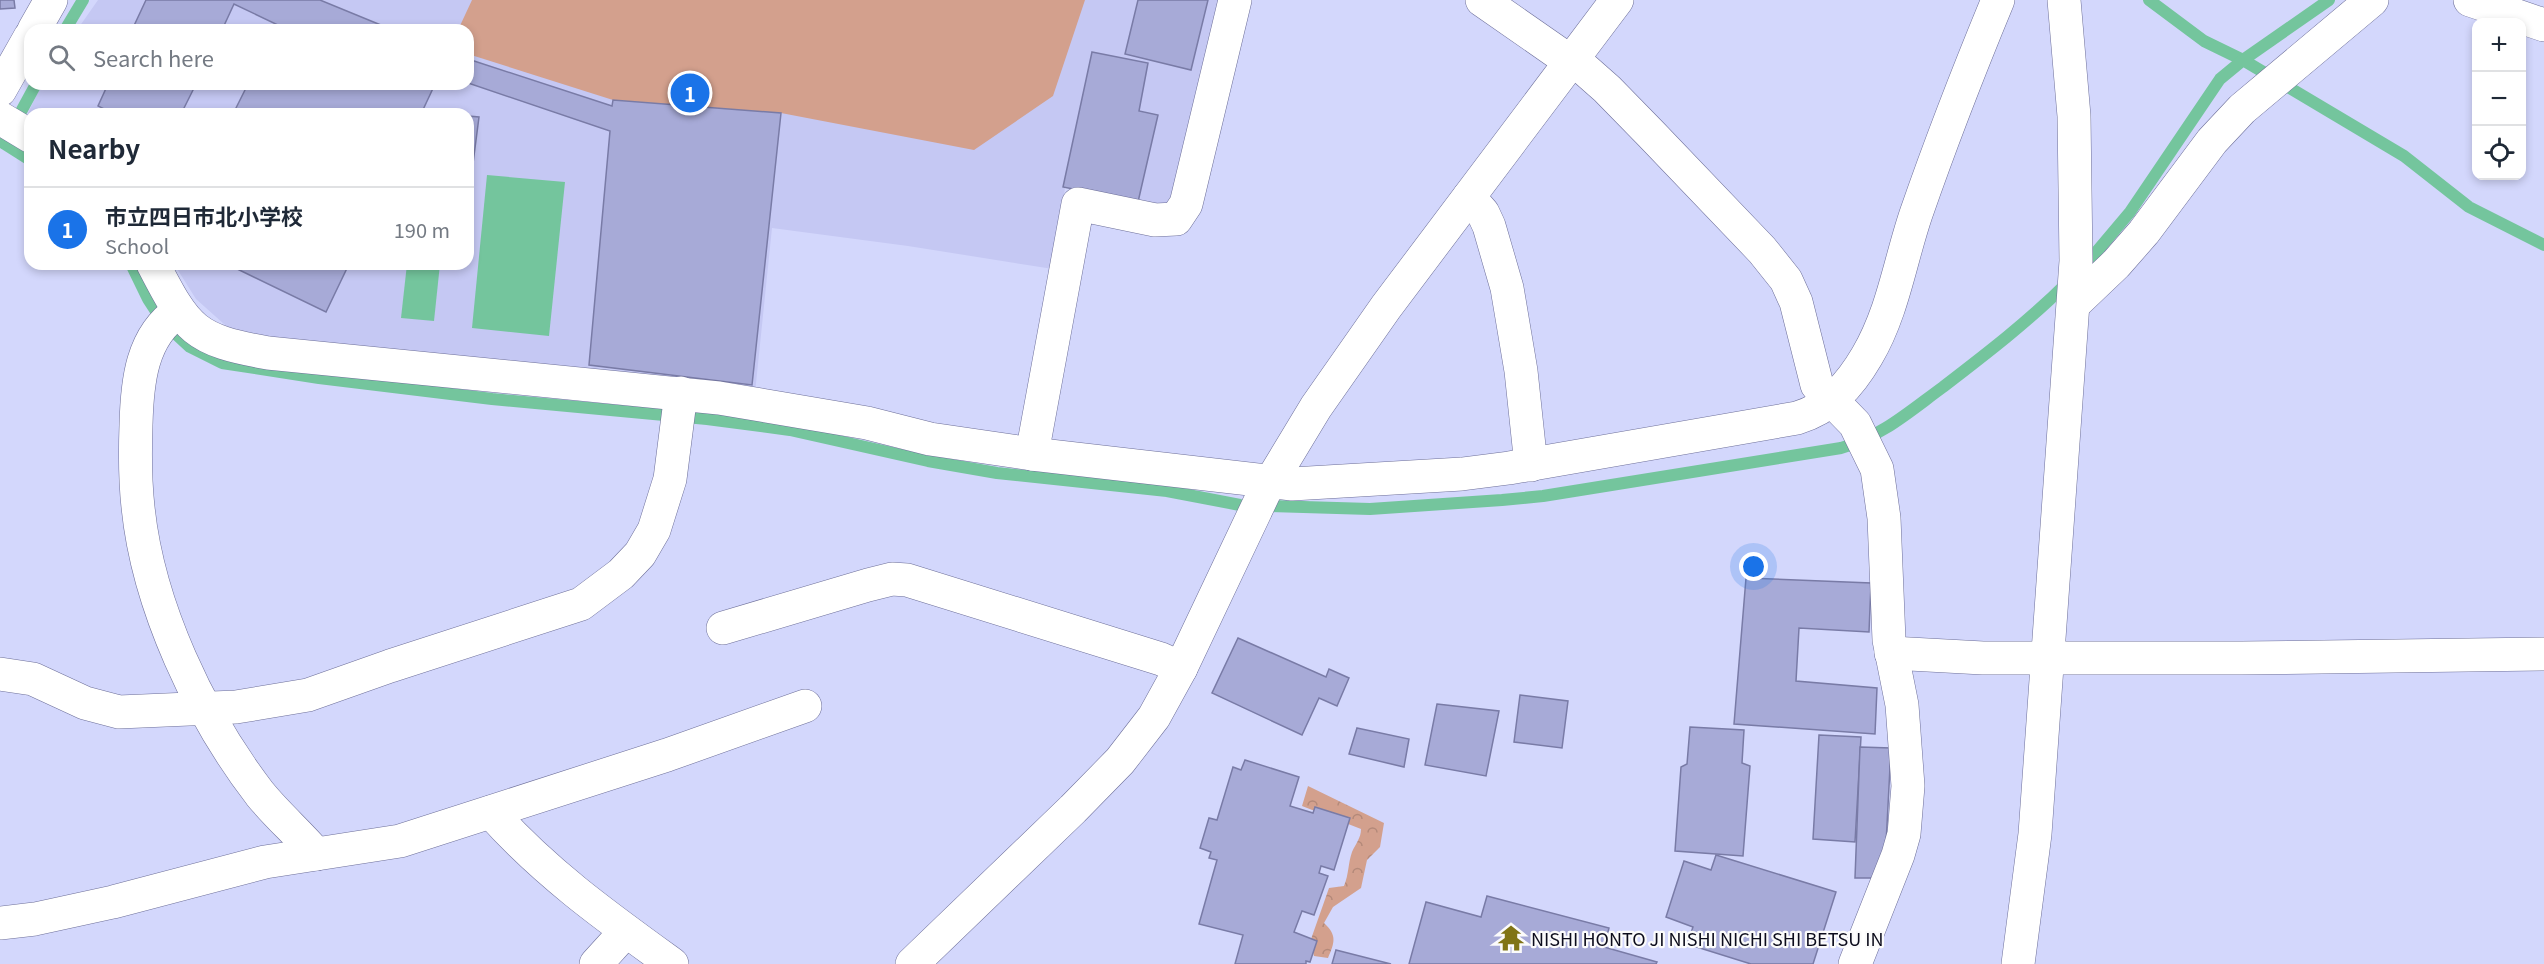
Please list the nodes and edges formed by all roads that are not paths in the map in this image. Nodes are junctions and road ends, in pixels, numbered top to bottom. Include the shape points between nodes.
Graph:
1 (51, 0) edge
2 (1235, 0) edge
3 (1482, 0) edge
4 (1617, 0) edge
5 (1998, 0) edge
6 (2064, 0) edge
7 (2372, 0) edge
8 (2470, 0) edge
9 (37, 24) edge
10 (2544, 25) edge
11 (24, 48) edge
12 (1572, 61) junction
13 (0, 90) edge
14 (0, 118) edge
15 (24, 132) edge
16 (1469, 197) junction
17 (156, 270) edge
18 (2074, 304) junction
19 (179, 311) junction
20 (681, 393) junction
21 (1833, 400) junction
22 (1032, 454) junction
23 (1531, 465) junction
24 (1267, 487) junction
25 (723, 628) dead end
26 (1891, 653) junction
27 (2544, 654) edge
28 (2047, 658) junction
29 (1181, 668) junction
30 (0, 674) edge
31 (805, 706) dead end
32 (205, 708) junction
33 (491, 812) junction
34 (316, 854) junction
35 (0, 923) edge
36 (626, 931) junction
37 (596, 964) edge
38 (672, 964) edge
39 (912, 964) edge
40 (1855, 964) edge
41 (2018, 964) edge

1 - 9 street
2 - 22 street via 1186,204 1176,219 1155,220 1078,204
3 - 12 street
4 - 12 street
5 - 21 street via 1916,214 1884,321 1868,355
6 - 18 street via 2076,178
7 - 18 street via 2242,109 2219,133 2144,232
8 - 10 street
11 - 13 street
12 - 16 street
12 - 21 street via 1607,89 1780,271 1796,302 1817,385
14 - 15 street
16 - 23 street via 1489,226 1507,288
16 - 24 street via 1353,353
17 - 19 street
18 - 28 street
19 - 20 street via 203,336 221,344 268,353
19 - 32 street via 160,326 143,359 136,417 138,508 157,596
20 - 22 street via 780,407 930,439
20 - 32 street via 670,479 654,530 640,554 581,604 308,695
21 - 23 street via 1797,418
21 - 26 street via 1855,424 1877,469 1884,518
22 - 24 street
23 - 24 street via 1462,474
24 - 29 street
25 - 29 street via 868,585 907,580 1161,658
26 - 28 street
26 - 40 street via 1907,746 1906,812 1898,855
27 - 28 street
28 - 41 street via 2035,834
29 - 39 street via 1154,717 1120,761
30 - 32 street via 33,680 85,703 119,712
31 - 33 street
32 - 34 street via 261,794
33 - 34 street via 400,841
33 - 36 street via 523,848
34 - 35 street via 265,862 113,902
36 - 37 street
36 - 38 street

